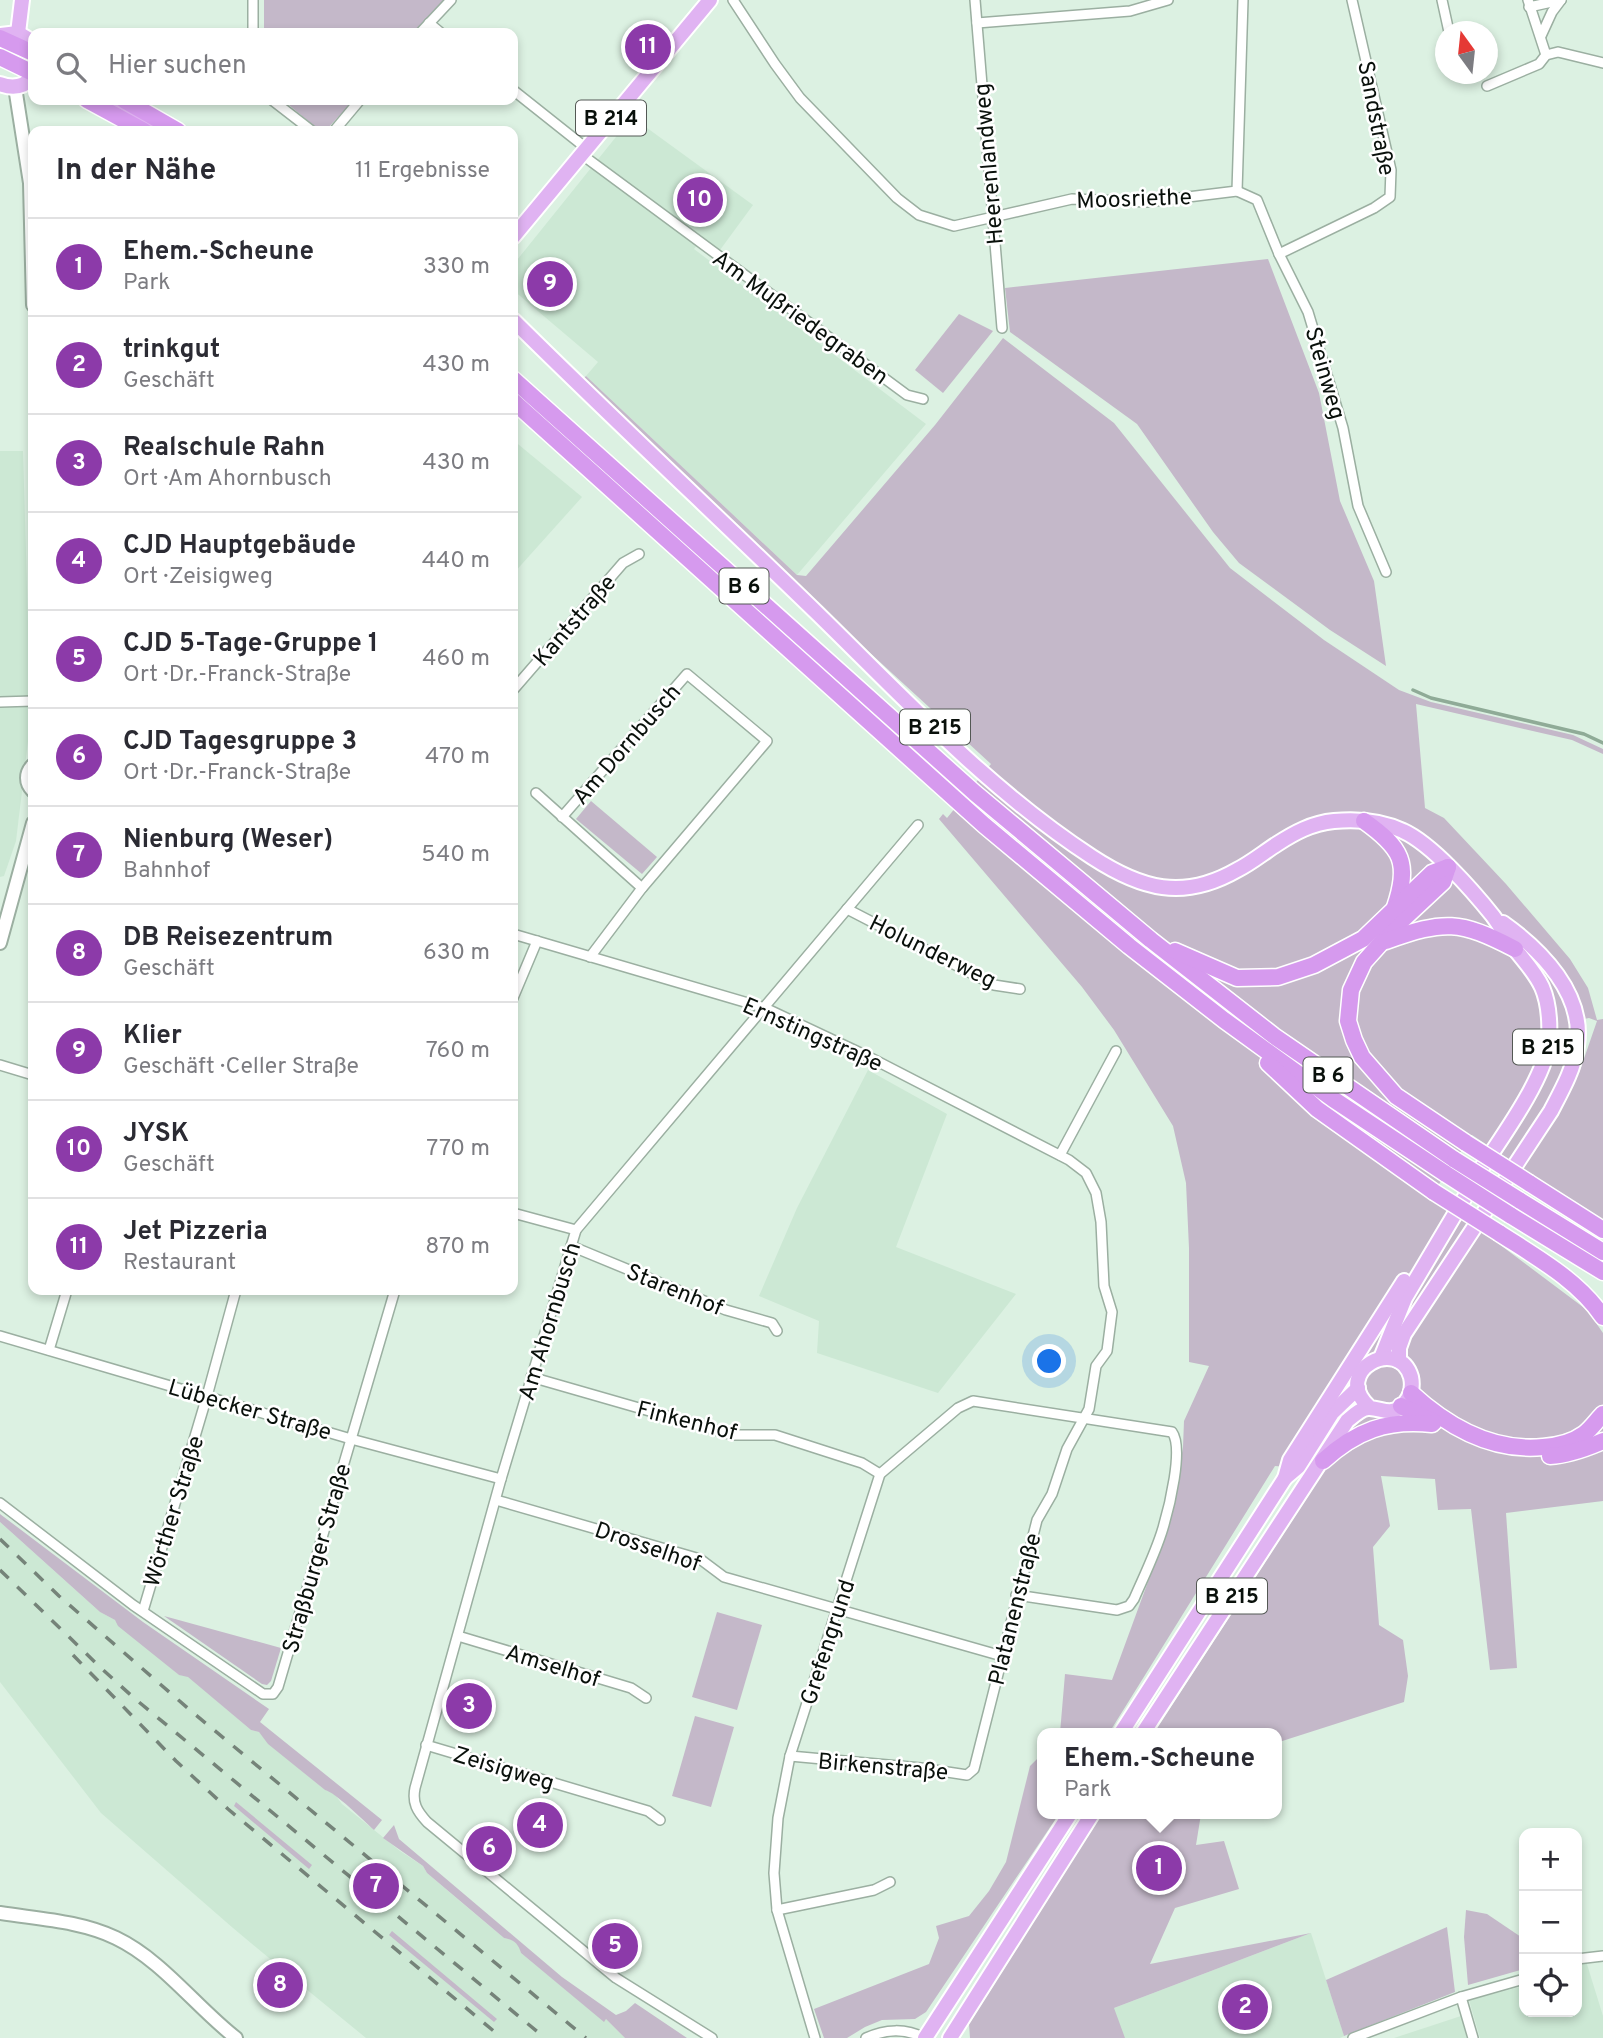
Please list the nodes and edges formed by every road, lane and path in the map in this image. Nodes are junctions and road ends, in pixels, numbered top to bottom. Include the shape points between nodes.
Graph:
1 (22, 0) edge
2 (253, 0) edge
3 (452, 0) edge
4 (710, 0) edge
5 (733, 0) edge
6 (975, 0) edge
7 (1168, 0) edge
8 (1242, 0) edge
9 (1352, 0) edge
10 (1441, 0) edge
11 (1561, 0) edge
12 (1529, 4) edge
13 (1446, 21) edge
14 (429, 23) junction
15 (977, 23) junction
16 (253, 28) edge
17 (424, 28) edge
18 (435, 28) edge
19 (18, 33) junction
20 (0, 36) edge
21 (1541, 36) junction
22 (28, 39) edge
23 (28, 50) edge
24 (1546, 55) junction
25 (0, 57) edge
26 (1603, 63) edge
27 (28, 72) edge
28 (28, 80) edge
29 (7, 86) edge
30 (1487, 86) dead end
31 (518, 94) edge
32 (96, 105) edge
33 (114, 105) edge
34 (133, 105) edge
35 (278, 105) edge
36 (356, 105) edge
37 (135, 126) edge
38 (154, 126) edge
39 (169, 126) edge
40 (306, 126) edge
41 (338, 126) edge
42 (583, 151) junction
43 (28, 175) edge
44 (1237, 191) junction
45 (993, 219) junction
46 (518, 231) edge
47 (1279, 254) junction
48 (518, 325) edge
49 (1002, 328) dead end
50 (518, 383) edge
51 (923, 399) dead end
52 (518, 406) edge
53 (639, 554) dead end
54 (1386, 572) dead end
55 (518, 684) edge
56 (28, 701) edge
57 (0, 702) edge
58 (536, 793) dead end
59 (562, 817) junction
60 (1364, 821) junction
61 (918, 825) dead end
62 (28, 841) edge
63 (1448, 867) junction
64 (642, 888) junction
65 (847, 909) junction
66 (1393, 911) junction
67 (1494, 918) junction
68 (518, 936) edge
69 (1150, 940) junction
70 (537, 942) junction
71 (1384, 942) junction
72 (0, 943) edge
73 (1515, 949) junction
74 (590, 957) junction
75 (518, 986) edge
76 (1020, 989) dead end
77 (765, 1008) junction
78 (1224, 1020) junction
79 (1116, 1051) dead end
80 (0, 1065) edge
81 (28, 1073) edge
82 (1060, 1155) junction
83 (1471, 1184) junction
84 (518, 1214) edge
85 (576, 1230) junction
86 (1603, 1230) edge
87 (571, 1246) junction
88 (1603, 1252) edge
89 (1603, 1272) edge
90 (66, 1295) edge
91 (235, 1295) edge
92 (394, 1295) edge
93 (1603, 1317) edge
94 (777, 1331) dead end
95 (0, 1336) edge
96 (49, 1350) junction
97 (1381, 1358) junction
98 (1399, 1361) junction
99 (531, 1377) junction
100 (1358, 1388) junction
101 (207, 1396) junction
102 (1406, 1400) junction
103 (1369, 1407) junction
104 (1603, 1414) edge
105 (1086, 1418) junction
106 (1437, 1424) junction
107 (351, 1438) junction
108 (1603, 1441) edge
109 (1323, 1461) junction
110 (880, 1474) junction
111 (1285, 1478) junction
112 (501, 1479) junction
113 (496, 1500) junction
114 (0, 1503) edge
115 (1016, 1595) junction
116 (143, 1611) junction
117 (838, 1611) junction
118 (458, 1636) junction
119 (1002, 1657) junction
120 (646, 1699) dead end
121 (1124, 1728) edge
122 (1146, 1728) edge
123 (426, 1745) junction
124 (790, 1756) junction
125 (974, 1769) joint
126 (1067, 1819) edge
127 (1089, 1819) edge
128 (660, 1820) dead end
129 (890, 1882) dead end
130 (777, 1910) junction
131 (0, 1913) edge
132 (1603, 1956) edge
133 (1582, 1958) edge
134 (1519, 1980) edge
135 (1461, 1997) junction
136 (231, 2037) edge
137 (712, 2038) edge
138 (815, 2038) edge
139 (866, 2038) edge
140 (925, 2038) edge
141 (950, 2038) edge
142 (1353, 2038) edge
143 (1473, 2038) edge

1 - 19 main road
2 - 16 street
3 - 14 street
4 - 42 main road, B 214
5 - 45 street, Moosriethe via 800,98 897,198 919,215 954,226
6 - 15 street, Heerenlandweg
7 - 15 street via 1130,11
8 - 44 street
9 - 47 street, Sandstraße via 1391,170 1390,197
10 - 13 street
11 - 12 street
11 - 21 street
12 - 21 street
14 - 17 street
14 - 18 street
15 - 45 street, Heerenlandweg
19 - 20 main road
19 - 22 main road
20 - 23 highway
21 - 24 street
24 - 26 street via 1558,52
24 - 30 street via 1539,64
25 - 27 highway
28 - 29 main road
29 - 43 main road
31 - 42 street, Am Mußriedegraben
32 - 37 highway
33 - 38 main road
34 - 39 highway
35 - 40 street
36 - 41 street
42 - 46 main road, B 214
42 - 51 street, Am Mußriedegraben via 907,395
44 - 45 street, Moosriethe via 1147,202 1072,199
44 - 47 street, Steinweg via 1257,200
45 - 49 street, Heerenlandweg
47 - 54 street, Steinweg via 1308,312 1343,428 1358,506
48 - 60 main road, B 215 via 922,716 1032,812 1118,874 1149,886 1201,885 1241,869 1299,831 1333,821
50 - 69 highway, B 6 via 975,793
52 - 78 highway, B 6 via 984,825
53 - 55 street, Kantstraße via 623,563
56 - 57 street
58 - 59 street, Am Dornbusch
59 - 64 street, Am Dornbusch
59 - 64 street, Am Dornbusch via 687,674 768,741
60 - 63 main road, B 215 via 1418,839
60 - 66 highway via 1386,838 1402,865 1403,883
61 - 65 street, Am Ahornbusch
62 - 72 main road
63 - 66 highway via 1432,873
63 - 67 main road, B 215
63 - 71 highway via 1443,882
64 - 74 street, Am Dornbusch
65 - 76 street, Holunderweg via 995,985
65 - 77 street, Am Ahornbusch
66 - 69 highway via 1363,939 1314,965 1278,977 1237,978
67 - 73 main road, B 215
67 - 98 main road, B 215 via 1525,939 1559,979 1573,1006 1577,1045 1568,1078 1551,1111 1404,1334
68 - 70 street, Ernstingstraße
69 - 88 highway, B 6, bridge via 1274,1036 1455,1160
70 - 74 street, Ernstingstraße
70 - 75 street
71 - 73 highway via 1427,926 1461,926
71 - 86 highway, bridge via 1364,962 1351,990 1349,1021 1362,1057 1396,1096
73 - 83 main road, B 215 via 1544,991 1549,1026 1546,1060
74 - 77 street, Ernstingstraße
77 - 82 street, Ernstingstraße
77 - 85 street, Am Ahornbusch
78 - 89 highway, B 6, bridge via 1333,1100
78 - 93 highway, bridge via 1317,1109 1556,1270
79 - 82 street
80 - 81 street
82 - 105 street, Ernstingstraße via 1086,1173 1096,1193 1104,1286 1112,1312 1107,1352 1096,1366
83 - 97 main road, B 215 via 1405,1298
83 - 111 main road, B 215 via 1460,1193 1290,1460
84 - 85 street
85 - 87 street, Am Ahornbusch
87 - 94 street, Starenhof via 726,1310 772,1323
87 - 99 street, Am Ahornbusch
90 - 96 street
91 - 101 street, Wörther Straße
92 - 107 street, Straßburger Straße
95 - 96 street, Lübecker Straße
96 - 101 street, Lübecker Straße
97 - 98 main road
97 - 100 main road, B 215 via 1361,1371
98 - 102 main road via 1411,1379
99 - 110 street, Finkenhof via 733,1435 775,1435 862,1463
99 - 112 street, Am Ahornbusch
100 - 103 main road
100 - 111 main road, B 215 via 1332,1413 1298,1467
101 - 107 street, Lübecker Straße
101 - 116 street, Wörther Straße
102 - 103 main road via 1385,1412
102 - 104 highway via 1489,1443 1524,1449 1558,1446 1584,1434
102 - 106 highway
103 - 109 main road, B 215 via 1347,1421
105 - 110 street via 973,1401 957,1408
105 - 115 street, Platanenstraße via 1067,1449 1052,1494 1037,1520
105 - 115 street via 1164,1429 1177,1438 1163,1529 1134,1599 1123,1609
106 - 108 highway via 1486,1449 1523,1457 1559,1455
106 - 109 highway via 1397,1423 1371,1429
107 - 112 street, Lübecker Straße
107 - 116 street, Straßburger Straße via 273,1694 263,1694
109 - 122 main road, B 215
110 - 117 street, Grefengrund
111 - 121 main road, B 215
112 - 113 street, Am Ahornbusch
113 - 117 street, Drosselhof via 700,1559 724,1577
113 - 118 street, Am Ahornbusch
114 - 116 street
115 - 119 street, Platanenstraße
117 - 119 street, Drosselhof
117 - 124 street, Grefengrund
118 - 120 street, Amselhof via 631,1688
118 - 123 street, Am Ahornbusch
119 - 125 street, Platanenstraße
123 - 128 street, Zeisigweg via 648,1811
123 - 137 street, Am Ahornbusch via 414,1801 427,1822 616,1978
124 - 125 street, Birkenstraße via 967,1774
124 - 130 street, Grefengrund via 775,1848
126 - 140 main road
127 - 141 main road
129 - 130 street via 873,1890
130 - 138 street, Grefengrund
131 - 136 main road via 89,1929 118,1939 163,1973
132 - 133 street
134 - 135 street
135 - 142 street
135 - 143 street
139 - 140 street via 897,2031

